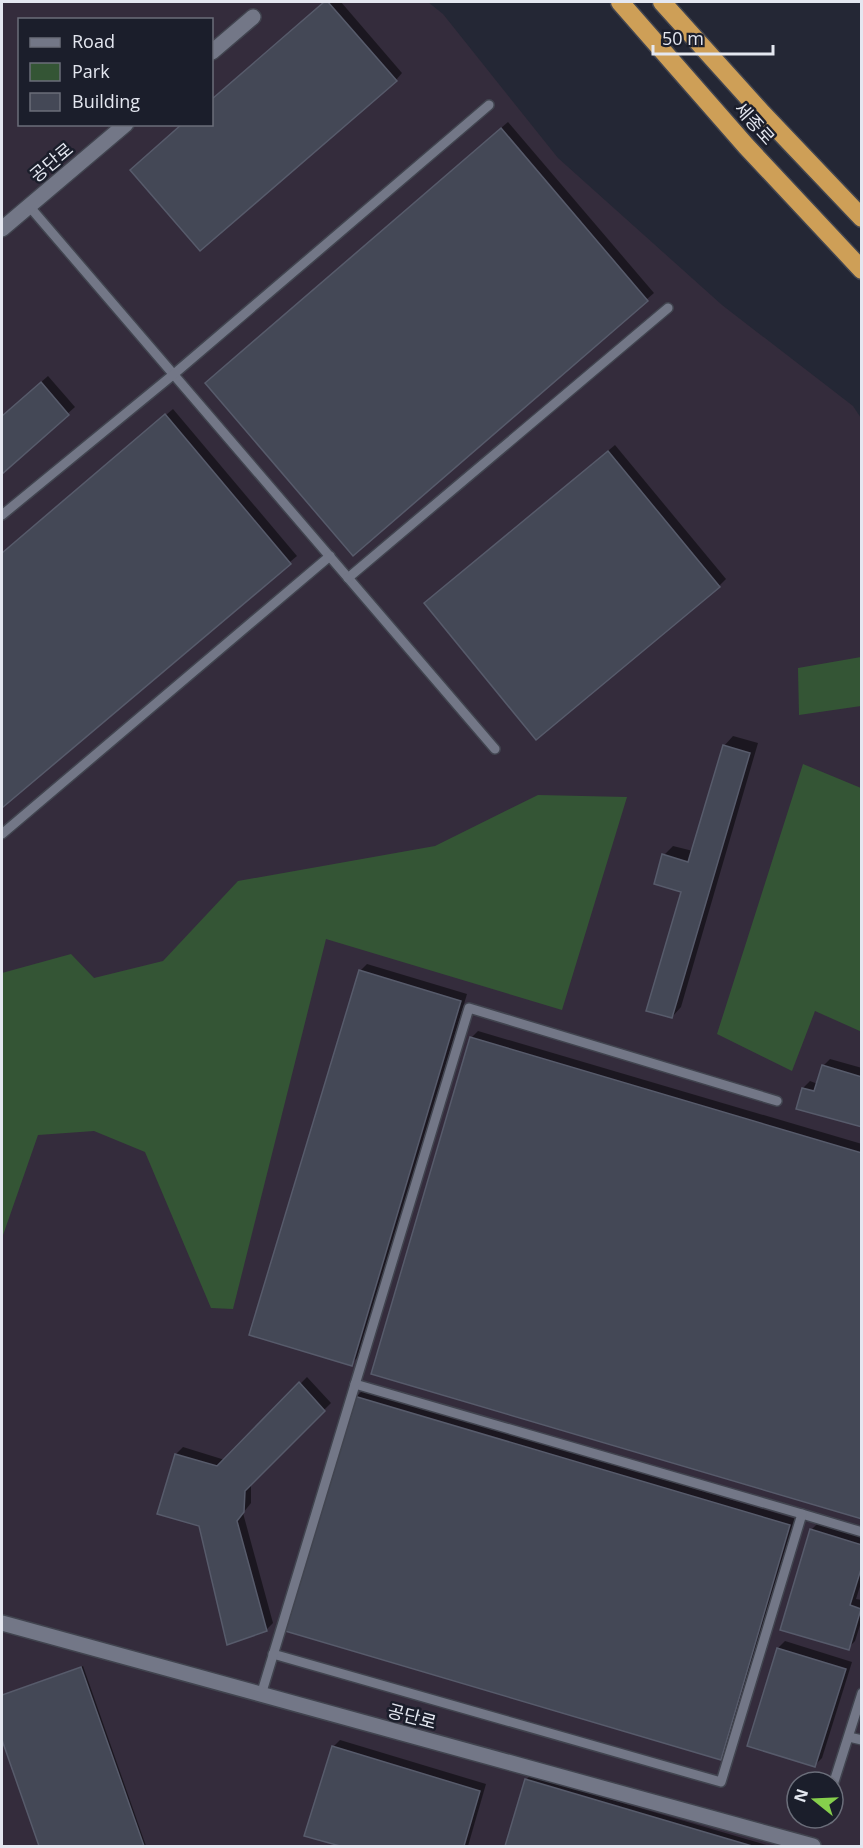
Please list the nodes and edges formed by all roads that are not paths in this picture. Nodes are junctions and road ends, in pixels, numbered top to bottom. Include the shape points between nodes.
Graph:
1 (620, 2) edge
2 (662, 2) edge
3 (253, 17) dead end
4 (213, 51) edge
5 (489, 105) dead end
6 (124, 126) edge
7 (29, 206) junction
8 (861, 218) edge
9 (2, 230) edge
10 (861, 270) edge
11 (668, 309) dead end
12 (174, 374) junction
13 (2, 516) edge
14 (330, 556) junction
15 (348, 578) junction
16 (495, 749) dead end
17 (2, 834) edge
18 (777, 1101) dead end
19 (355, 1384) junction
20 (802, 1514) junction
21 (861, 1532) edge
22 (2, 1623) edge
23 (273, 1654) junction
24 (861, 1693) edge
25 (261, 1695) junction
26 (849, 1737) junction
27 (861, 1740) edge
28 (838, 1770) edge
29 (813, 1846) edge

1 - 10 highway, 세종로
2 - 8 highway, 세종로
3 - 4 street
5 - 12 lane
6 - 7 street, 공단로
7 - 9 street, 공단로
7 - 12 lane
11 - 15 lane
12 - 13 lane
12 - 14 lane
14 - 15 lane
14 - 17 lane
15 - 16 lane
18 - 19 lane via 469,1008
19 - 20 lane
19 - 23 lane
20 - 21 lane
20 - 23 lane via 721,1782
22 - 25 street, 공단로
23 - 25 lane
24 - 26 lane
25 - 29 street, 공단로
26 - 27 lane
26 - 28 lane

